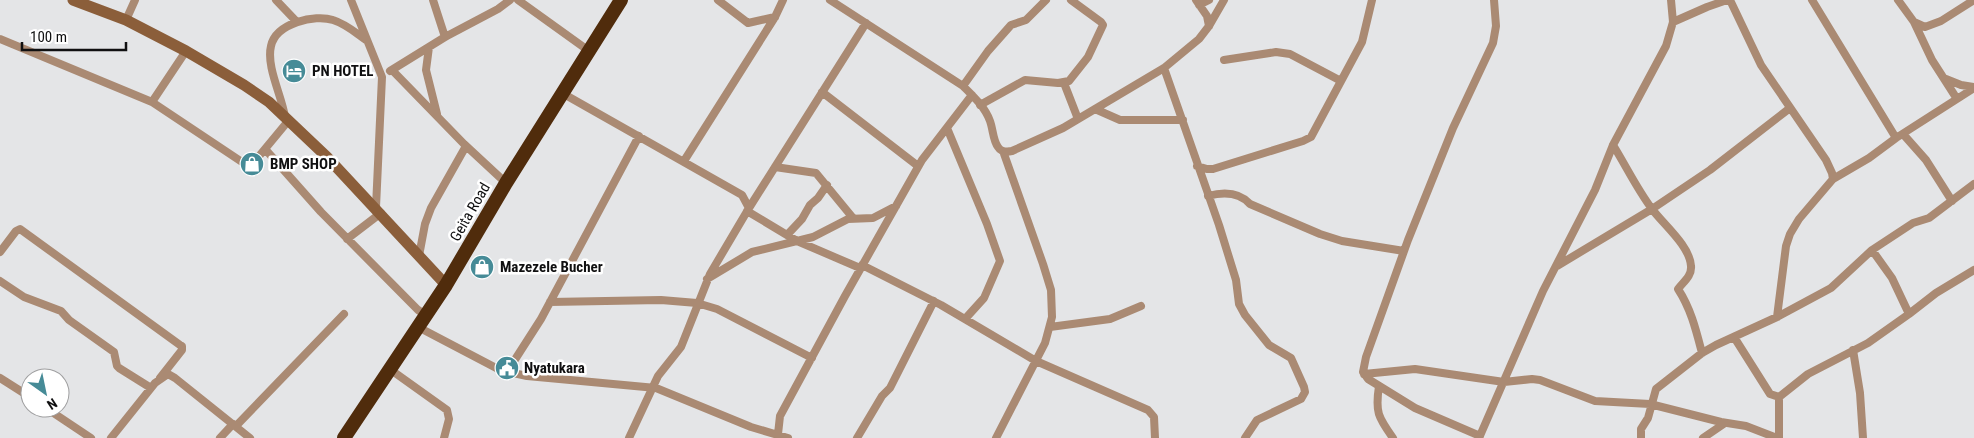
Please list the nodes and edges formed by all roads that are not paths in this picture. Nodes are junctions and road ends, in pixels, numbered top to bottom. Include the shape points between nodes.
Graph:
1 (72, 0) edge
2 (135, 0) edge
3 (276, 0) edge
4 (351, 0) edge
5 (433, 0) edge
6 (510, 0) edge
7 (518, 0) edge
8 (621, 0) edge
9 (718, 0) edge
10 (783, 0) edge
11 (830, 0) edge
12 (1046, 0) edge
13 (1070, 0) edge
14 (1208, 0) edge
15 (1224, 0) edge
16 (1372, 0) edge
17 (1494, 0) edge
18 (1671, 0) edge
19 (1728, 0) edge
20 (1812, 0) edge
21 (1898, 0) edge
22 (1974, 0) edge
23 (1197, 2) edge
24 (775, 17) junction
25 (126, 20) junction
26 (296, 21) junction
27 (1673, 22) junction
28 (1914, 22) junction
29 (866, 23) junction
30 (1209, 26) junction
31 (445, 37) junction
32 (0, 39) edge
33 (366, 40) junction
34 (429, 47) junction
35 (186, 51) junction
36 (589, 51) junction
37 (1224, 60) dead end
38 (1164, 68) junction
39 (392, 70) junction
40 (382, 76) junction
41 (1946, 79) junction
42 (1064, 82) junction
43 (1342, 82) junction
44 (963, 86) junction
45 (1974, 87) edge
46 (822, 92) junction
47 (562, 94) junction
48 (972, 95) junction
49 (1957, 100) junction
50 (152, 102) junction
51 (980, 105) junction
52 (1790, 108) junction
53 (1095, 109) junction
54 (438, 116) junction
55 (287, 119) junction
56 (1078, 119) junction
57 (1183, 120) junction
58 (946, 128) junction
59 (639, 136) junction
60 (1900, 136) junction
61 (1613, 145) junction
62 (466, 146) junction
63 (265, 149) junction
64 (1003, 152) junction
65 (684, 161) junction
66 (918, 166) junction
67 (1198, 166) junction
68 (775, 167) junction
69 (1833, 179) junction
70 (506, 183) junction
71 (1974, 184) edge
72 (827, 185) junction
73 (1208, 196) junction
74 (1952, 201) junction
75 (896, 206) junction
76 (1652, 209) junction
77 (378, 210) junction
78 (748, 210) junction
79 (853, 218) junction
80 (787, 235) junction
81 (347, 239) junction
82 (798, 241) junction
83 (1872, 250) junction
84 (1404, 251) junction
85 (0, 252) edge
86 (419, 256) junction
87 (1556, 266) junction
88 (861, 267) junction
89 (1974, 270) edge
90 (706, 280) junction
91 (0, 281) edge
92 (446, 285) junction
93 (934, 301) junction
94 (550, 302) junction
95 (697, 303) junction
96 (1141, 306) dead end
97 (344, 314) dead end
98 (1909, 314) junction
99 (426, 315) junction
100 (1777, 317) junction
101 (965, 318) junction
102 (1050, 327) junction
103 (418, 328) junction
104 (1734, 337) junction
105 (1853, 350) junction
106 (1702, 353) junction
107 (812, 358) junction
108 (1036, 361) junction
109 (391, 370) junction
110 (507, 372) junction
111 (1364, 374) junction
112 (0, 378) edge
113 (160, 378) junction
114 (1504, 382) junction
115 (1379, 386) junction
116 (653, 387) junction
117 (151, 388) junction
118 (20, 391) edge
119 (1779, 397) junction
120 (1650, 404) junction
121 (61, 418) edge
122 (1725, 423) junction
123 (234, 425) junction
124 (778, 434) junction
125 (1480, 437) edge
126 (91, 438) edge
127 (111, 438) edge
128 (220, 438) edge
129 (250, 438) edge
130 (344, 438) edge
131 (444, 438) edge
132 (629, 438) edge
133 (788, 438) edge
134 (857, 438) edge
135 (996, 438) edge
136 (1155, 438) edge
137 (1246, 438) edge
138 (1392, 438) edge
139 (1641, 438) edge
140 (1703, 438) edge
141 (1778, 438) edge
142 (1863, 438) edge

1 - 25 street
2 - 25 street
3 - 26 street
4 - 33 street
5 - 31 street
6 - 31 street
7 - 36 street
8 - 36 highway, Geita Road
9 - 24 street via 748,23
10 - 24 street
11 - 29 street
12 - 44 street via 1026,20 1008,28
13 - 42 street via 1101,22 1103,27 1088,58 1072,78
14 - 23 street
15 - 30 street
16 - 43 street via 1362,42
17 - 84 street via 1496,26 1493,43 1453,128
18 - 27 street
19 - 27 street
19 - 52 street via 1753,51
20 - 60 street
21 - 28 street
22 - 28 street via 1930,26
23 - 30 street via 1208,16
24 - 65 street
25 - 35 street
26 - 33 street via 331,19 343,23
26 - 55 street via 277,34 271,45 275,82
27 - 61 street via 1666,46
28 - 41 street via 1932,60
29 - 44 street
29 - 46 street
30 - 38 street via 1199,39
31 - 34 street
32 - 50 street
33 - 40 street
34 - 39 street
34 - 54 street via 426,70
35 - 50 street
35 - 55 street via 244,85
36 - 47 highway, Geita Road
37 - 43 street via 1276,52 1290,54
38 - 53 street
38 - 57 street
39 - 40 street
39 - 54 street
40 - 77 street
41 - 45 street
41 - 49 street
42 - 51 street via 1025,80
42 - 56 street
43 - 67 street via 1308,138 1214,169
44 - 48 street
45 - 49 street
46 - 66 street
46 - 68 street
47 - 59 street
47 - 70 highway, Geita Road
48 - 51 street
48 - 58 street
49 - 60 street
50 - 63 street via 246,164 255,161
51 - 64 street via 989,118 997,146
52 - 69 street via 1826,160
52 - 76 street via 1721,162
53 - 56 street
53 - 57 street via 1118,120
54 - 62 street
55 - 63 street
55 - 77 street
56 - 64 street via 1042,138
57 - 67 street
58 - 66 street
58 - 101 street via 1000,261 984,298
59 - 65 street
59 - 94 street
60 - 69 street
60 - 74 street via 1926,160
61 - 76 street
61 - 87 street via 1595,190
62 - 70 street
62 - 86 street via 431,208
63 - 81 street
64 - 102 street via 1048,281 1052,305
65 - 78 street via 742,195
66 - 75 street
67 - 73 street
68 - 72 street via 814,172
68 - 78 street
69 - 100 street via 1790,234
70 - 92 highway, Geita Road
71 - 74 street
72 - 79 street
72 - 80 street
73 - 84 street via 1224,193 1244,197 1250,204 1320,234
73 - 137 street via 1236,280 1239,304 1269,345 1291,358 1305,392 1301,398 1257,420
74 - 83 street
75 - 79 street via 873,218
75 - 88 street
76 - 87 street
76 - 106 street via 1690,259 1690,273 1678,289 1693,318
77 - 81 street
77 - 86 street
78 - 80 street
78 - 90 street
79 - 82 street
80 - 82 street
81 - 99 street
82 - 88 street
82 - 90 street via 752,252
83 - 98 street via 1892,278
83 - 100 street via 1831,288
84 - 111 street via 1366,357
85 - 113 street via 20,229 182,346
86 - 92 street
87 - 114 street
88 - 93 street
88 - 107 street
89 - 98 street
90 - 95 street
91 - 117 street via 19,294 61,311 114,352 119,368
92 - 99 highway, Geita Road
93 - 101 street
93 - 134 street via 890,388
94 - 95 street via 661,300
94 - 110 street
95 - 107 street via 717,309
95 - 116 street via 681,347
96 - 102 street via 1110,319
97 - 123 street
98 - 105 street
99 - 103 highway, Geita Road
100 - 104 street
101 - 108 street
102 - 108 street
103 - 109 highway, Geita Road
103 - 110 street
104 - 106 street
104 - 119 street via 1770,394
105 - 119 street via 1808,374
105 - 142 street
106 - 120 street via 1656,389
107 - 124 street via 780,416
108 - 135 street
108 - 136 street via 1148,410 1154,417
109 - 130 highway, Geita Road
109 - 131 street via 447,410 449,419
110 - 116 street
111 - 114 street via 1416,369
111 - 115 street
112 - 118 street
113 - 117 street
113 - 123 street via 168,374
114 - 120 street via 1540,380 1595,401
114 - 125 street
115 - 125 street via 1434,418
115 - 138 street via 1377,410
116 - 124 street via 751,427
116 - 132 street
117 - 127 street
119 - 141 street
120 - 122 street
120 - 139 street
121 - 126 street
122 - 140 street
122 - 141 street via 1746,426
123 - 128 street
123 - 129 street
124 - 133 street

